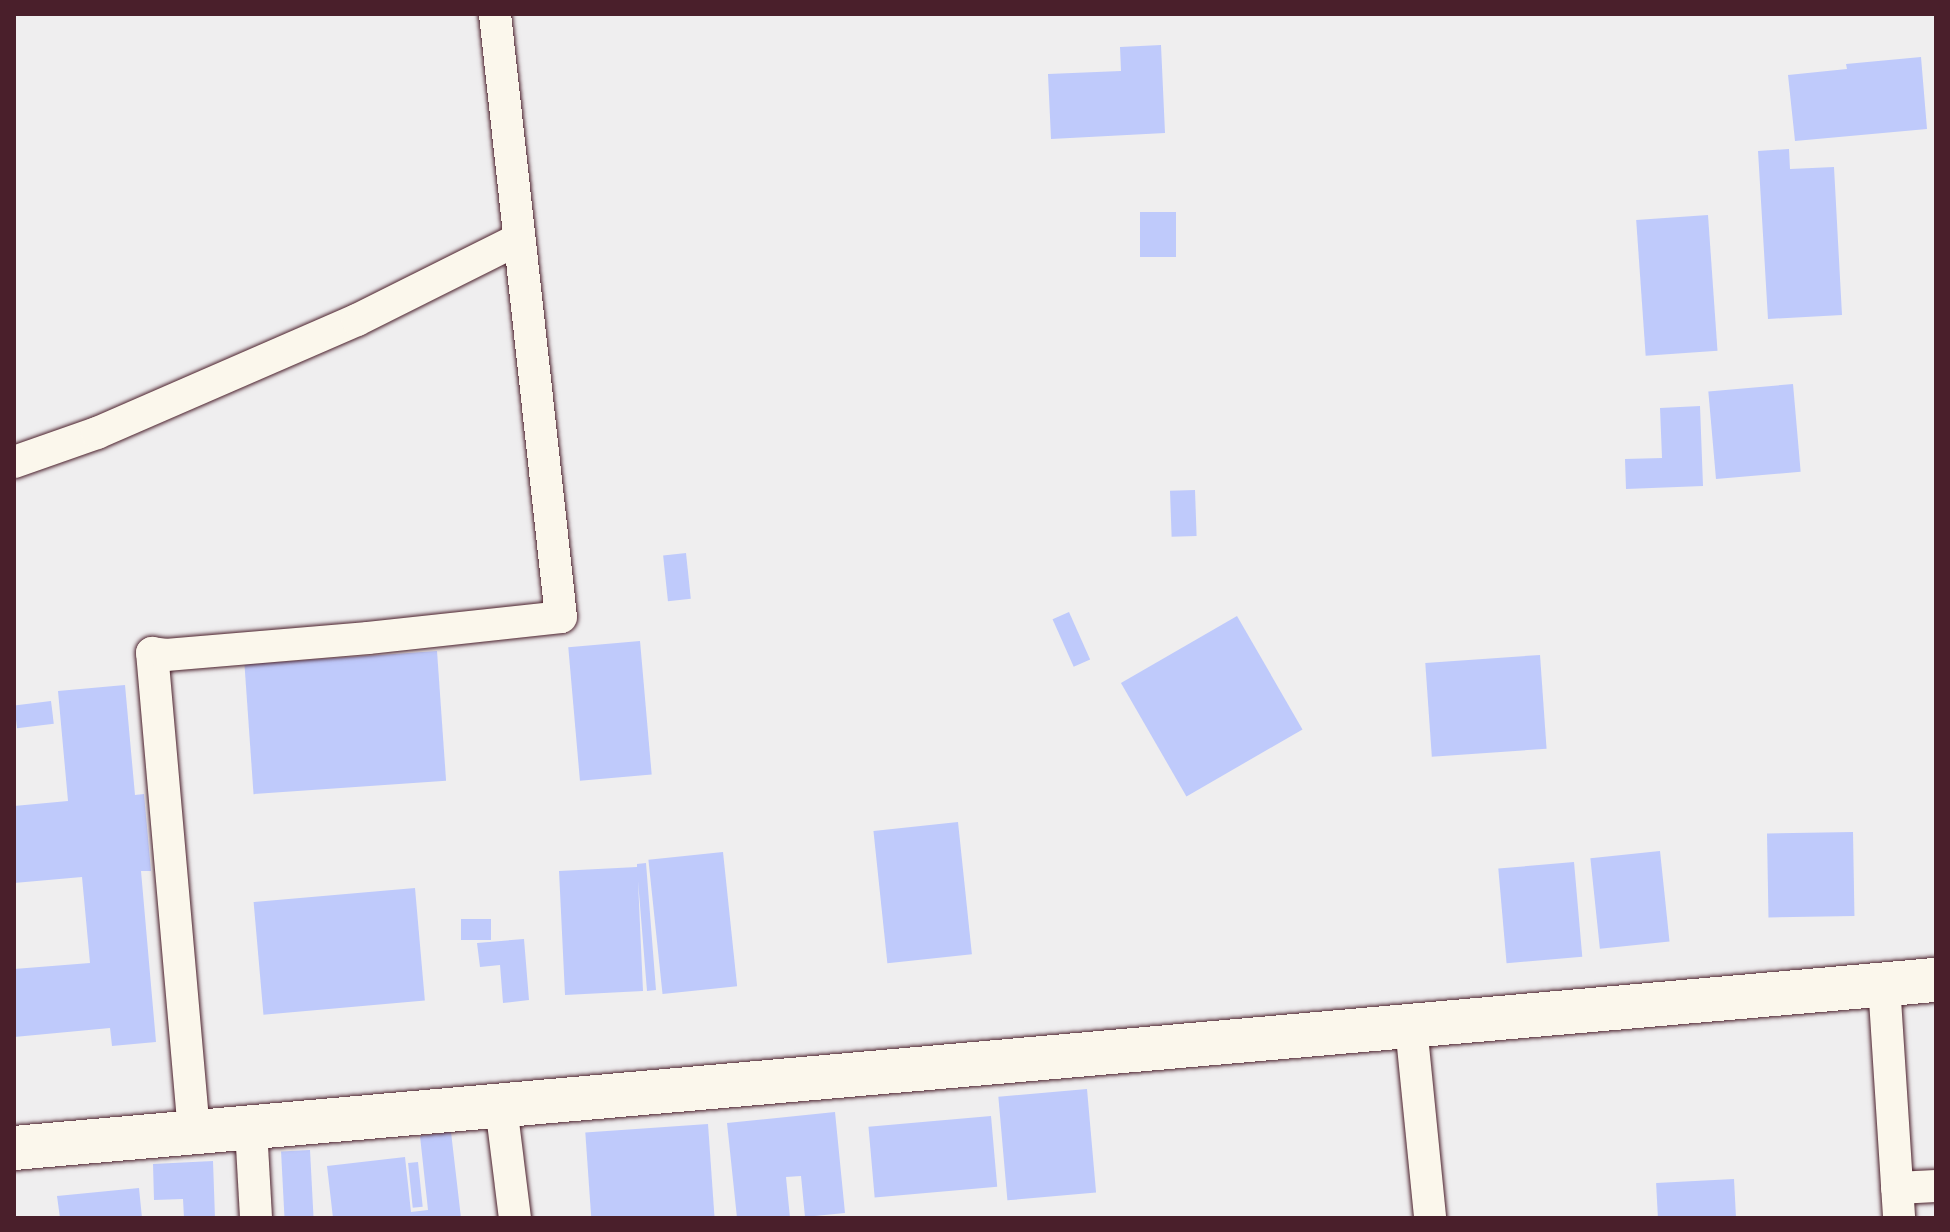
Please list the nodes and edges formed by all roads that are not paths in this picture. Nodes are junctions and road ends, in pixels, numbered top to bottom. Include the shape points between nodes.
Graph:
1 (495, 14) edge
2 (517, 240) junction
3 (14, 462) edge
4 (1936, 980) edge
5 (1884, 984) junction
6 (1411, 1026) junction
7 (501, 1106) junction
8 (251, 1128) junction
9 (194, 1132) junction
10 (14, 1148) edge
11 (1936, 1186) edge
12 (1898, 1203) edge
13 (256, 1218) edge
14 (515, 1218) edge
15 (1430, 1218) edge

1 - 2 street
2 - 3 street via 357,320 97,433
2 - 9 street via 561,617 152,653
4 - 5 street
5 - 6 street
5 - 12 street
6 - 7 street
6 - 15 street
7 - 8 street
7 - 14 street
8 - 9 street
8 - 13 street
9 - 10 street
11 - 12 street

